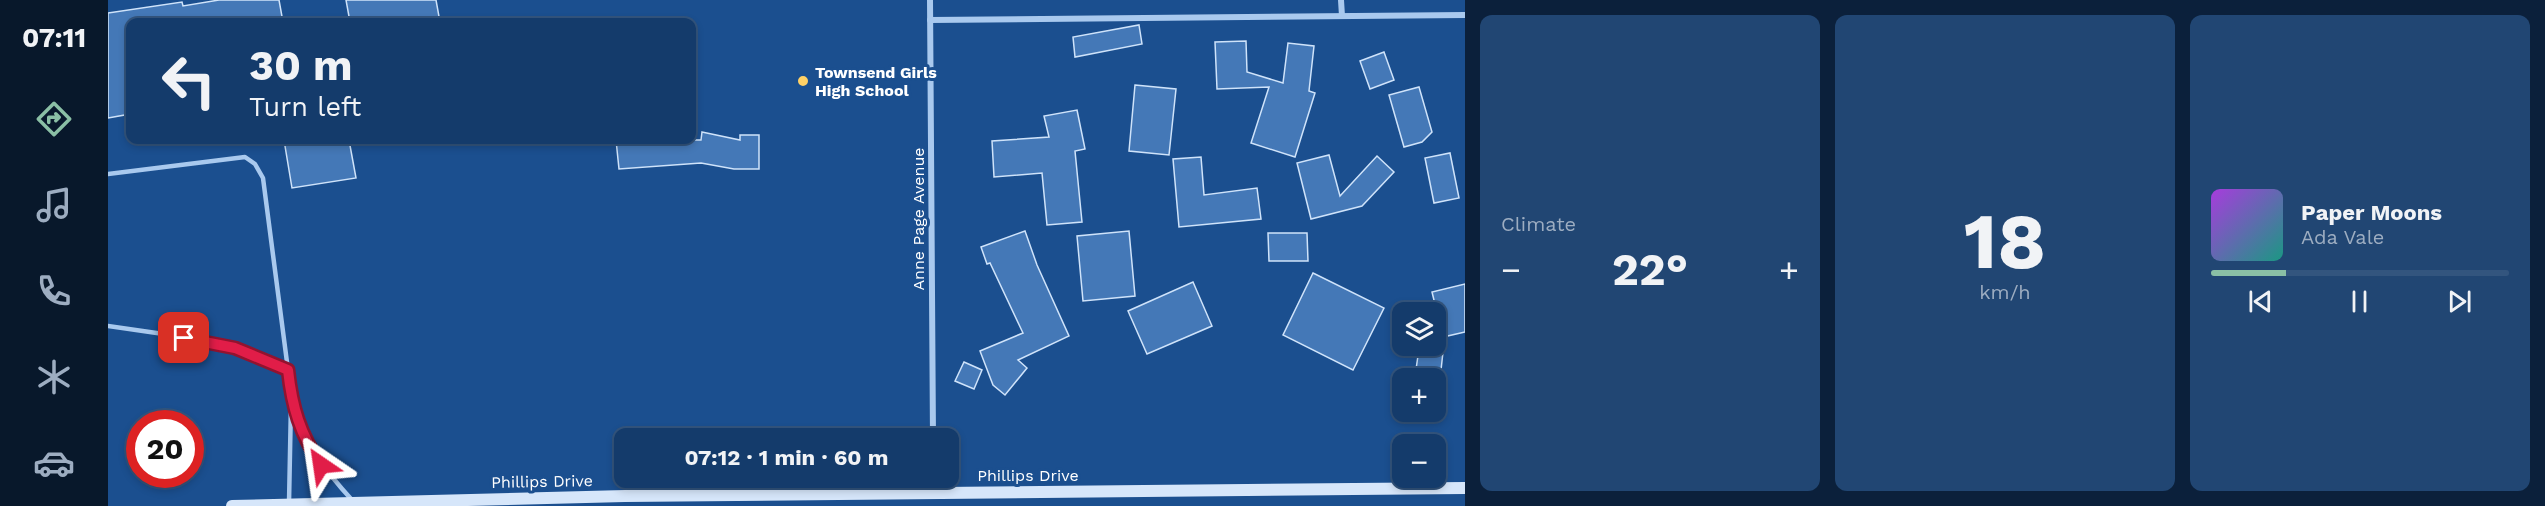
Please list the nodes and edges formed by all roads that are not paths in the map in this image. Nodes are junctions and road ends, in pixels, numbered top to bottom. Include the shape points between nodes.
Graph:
1 (930, 0) edge
2 (1341, 0) edge
3 (1465, 15) edge
4 (1342, 16) junction
5 (930, 20) junction
6 (108, 174) edge
7 (108, 326) edge
8 (288, 370) junction
9 (291, 403) junction
10 (933, 428) edge
11 (933, 488) edge
12 (1465, 488) edge
13 (933, 492) junction
14 (354, 502) junction
15 (288, 503) junction
16 (232, 506) edge

1 - 5 street, Anne Page Avenue
2 - 4 street
3 - 4 street
4 - 5 street
5 - 10 street, Anne Page Avenue
6 - 8 lane via 245,157 255,164 263,178
7 - 8 lane via 206,340
8 - 9 lane
9 - 14 lane via 314,454
9 - 15 lane
11 - 13 street
12 - 13 main road, Phillips Drive
13 - 14 main road, Phillips Drive
14 - 15 main road, Phillips Drive
15 - 16 main road, Phillips Drive

